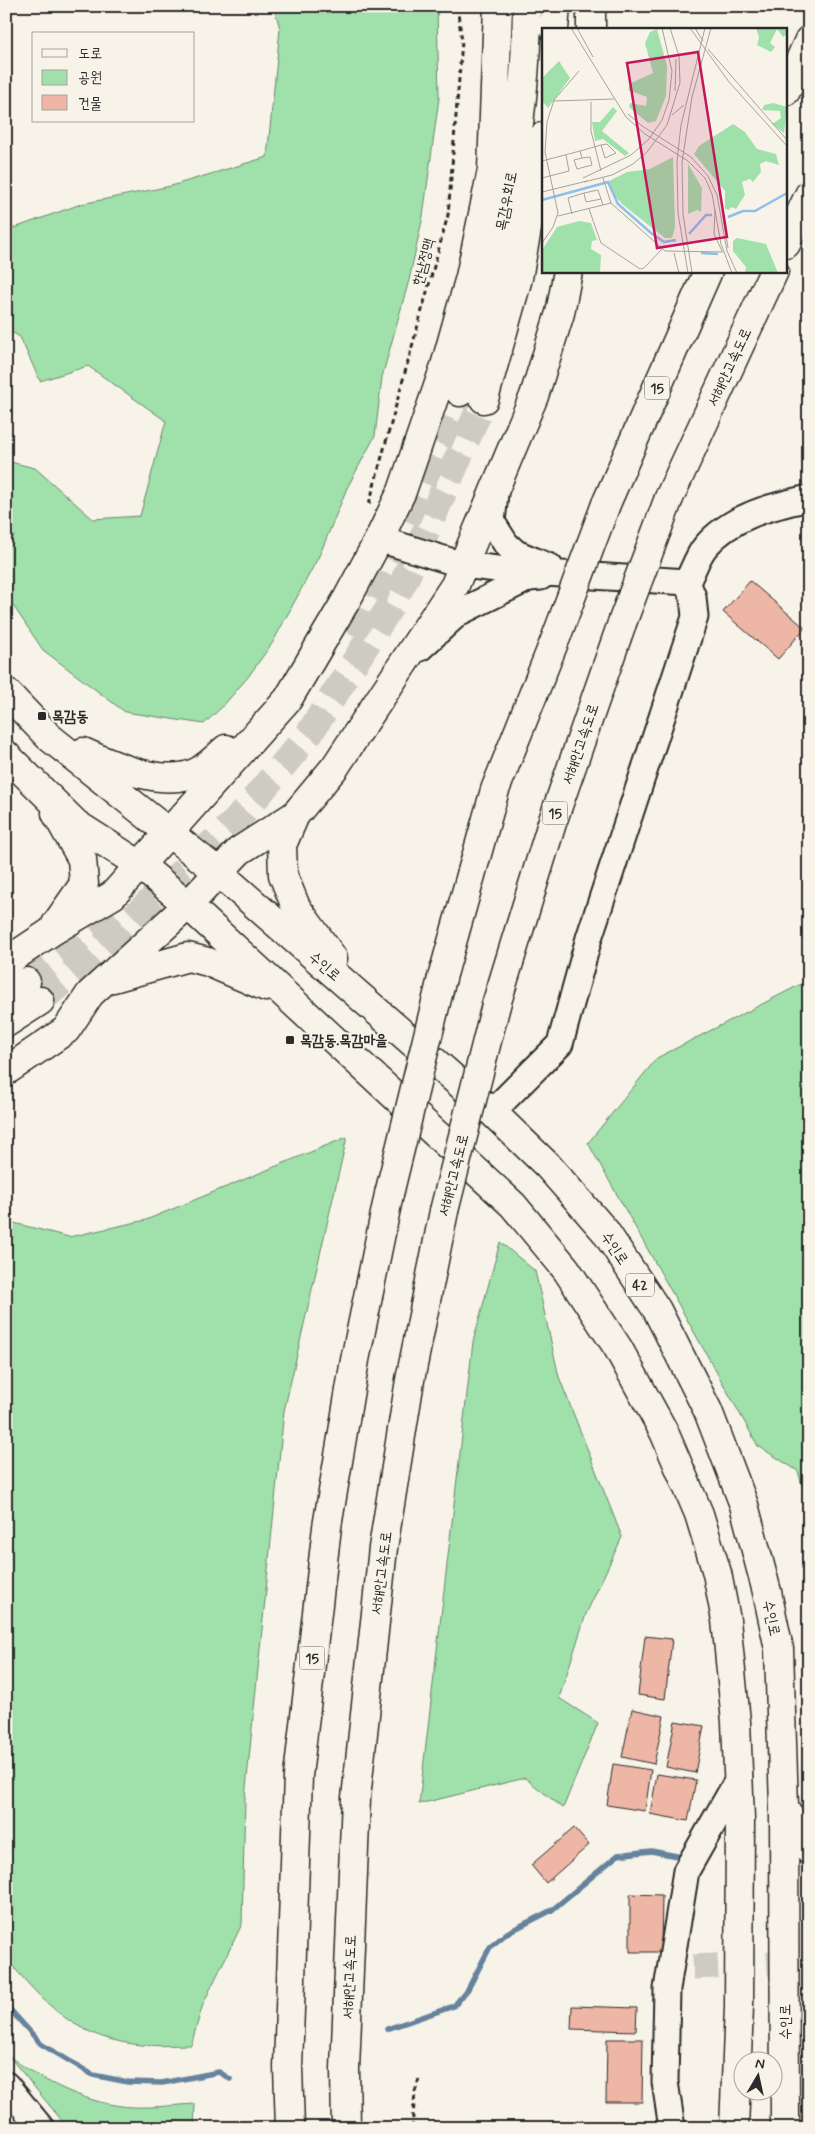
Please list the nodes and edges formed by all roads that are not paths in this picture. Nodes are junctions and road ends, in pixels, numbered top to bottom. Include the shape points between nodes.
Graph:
1 (498, 6) edge
2 (527, 6) edge
3 (556, 6) edge
4 (592, 6) edge
5 (554, 28) edge
6 (591, 28) edge
7 (809, 40) edge
8 (788, 87) edge
9 (542, 147) edge
10 (806, 203) edge
11 (788, 240) edge
12 (568, 272) edge
13 (708, 272) edge
14 (774, 272) edge
15 (496, 484) junction
16 (809, 498) edge
17 (379, 539) junction
18 (462, 565) junction
19 (566, 575) junction
20 (688, 582) junction
21 (404, 664) junction
22 (6, 692) edge
23 (288, 699) junction
24 (50, 737) junction
25 (6, 754) edge
26 (42, 790) junction
27 (295, 815) junction
28 (170, 832) junction
29 (140, 865) junction
30 (218, 872) junction
31 (188, 905) junction
32 (51, 932) junction
33 (6, 962) edge
34 (107, 980) junction
35 (24, 993) tunnel mouth
36 (285, 995) junction
37 (364, 1000) junction
38 (6, 1023) edge
39 (6, 1071) edge
40 (492, 1112) junction
41 (738, 1778) junction
42 (784, 1807) junction
43 (807, 1841) edge
44 (6, 2085) edge
45 (41, 2128) edge
46 (290, 2128) edge
47 (346, 2128) edge
48 (672, 2128) edge
49 (734, 2128) edge
50 (785, 2128) edge

1 - 17 main road via 492,170 470,278 445,366 408,473
2 - 9 main road, 목감우회로 via 527,57 514,161 472,396 518,278
3 - 5 main road
4 - 6 main road
7 - 8 main road
10 - 11 main road
12 - 15 main road via 560,313 534,396
13 - 46 main road, 15, bridge via 606,504 495,790 442,978 390,1194 354,1360 327,1527 298,1776 288,2067
14 - 47 main road, 서해안고속도로 / 15, bridge via 668,498 622,623 552,823 496,1005 444,1211 410,1380 383,1548 357,1788 345,2069
15 - 18 main road
15 - 19 street via 492,522 506,544 516,552
16 - 20 street via 769,507 730,525 705,548
17 - 18 street
17 - 23 main road
18 - 19 street
18 - 21 main road via 455,584
19 - 20 street
19 - 21 street via 530,578 458,613
20 - 40 street via 695,617 589,938 560,1044
21 - 27 main road via 335,767
22 - 24 main road, 수인로 / 42
23 - 24 main road via 198,771 168,779 121,769
23 - 28 main road
24 - 28 main road, 수인로 / 42
25 - 26 main road
26 - 29 main road via 76,824
26 - 32 main road via 82,859 84,884
27 - 30 main road via 239,851
27 - 37 main road via 282,845 283,875 296,907
28 - 29 main road
28 - 30 main road, 수인로 / 42
29 - 31 main road
29 - 32 main road via 113,895
30 - 31 main road
30 - 37 main road, 수인로 / 42
31 - 34 main road
31 - 36 main road
32 - 33 main road
34 - 36 main road via 188,957 208,962
34 - 39 main road via 90,994 66,1030
35 - 38 main road
36 - 41 main road via 513,1205 566,1268 618,1348 668,1442 700,1514 717,1573 730,1657
37 - 40 main road, 수인로 / 42
40 - 42 main road, 수인로 / 42 via 548,1166 605,1231 657,1310 708,1410 744,1505 779,1649
41 - 48 street via 686,1871 682,1966 667,1989 665,2082
41 - 49 main road via 739,2007
42 - 43 street via 804,1831
42 - 50 main road, 수인로 / 42
44 - 45 street

